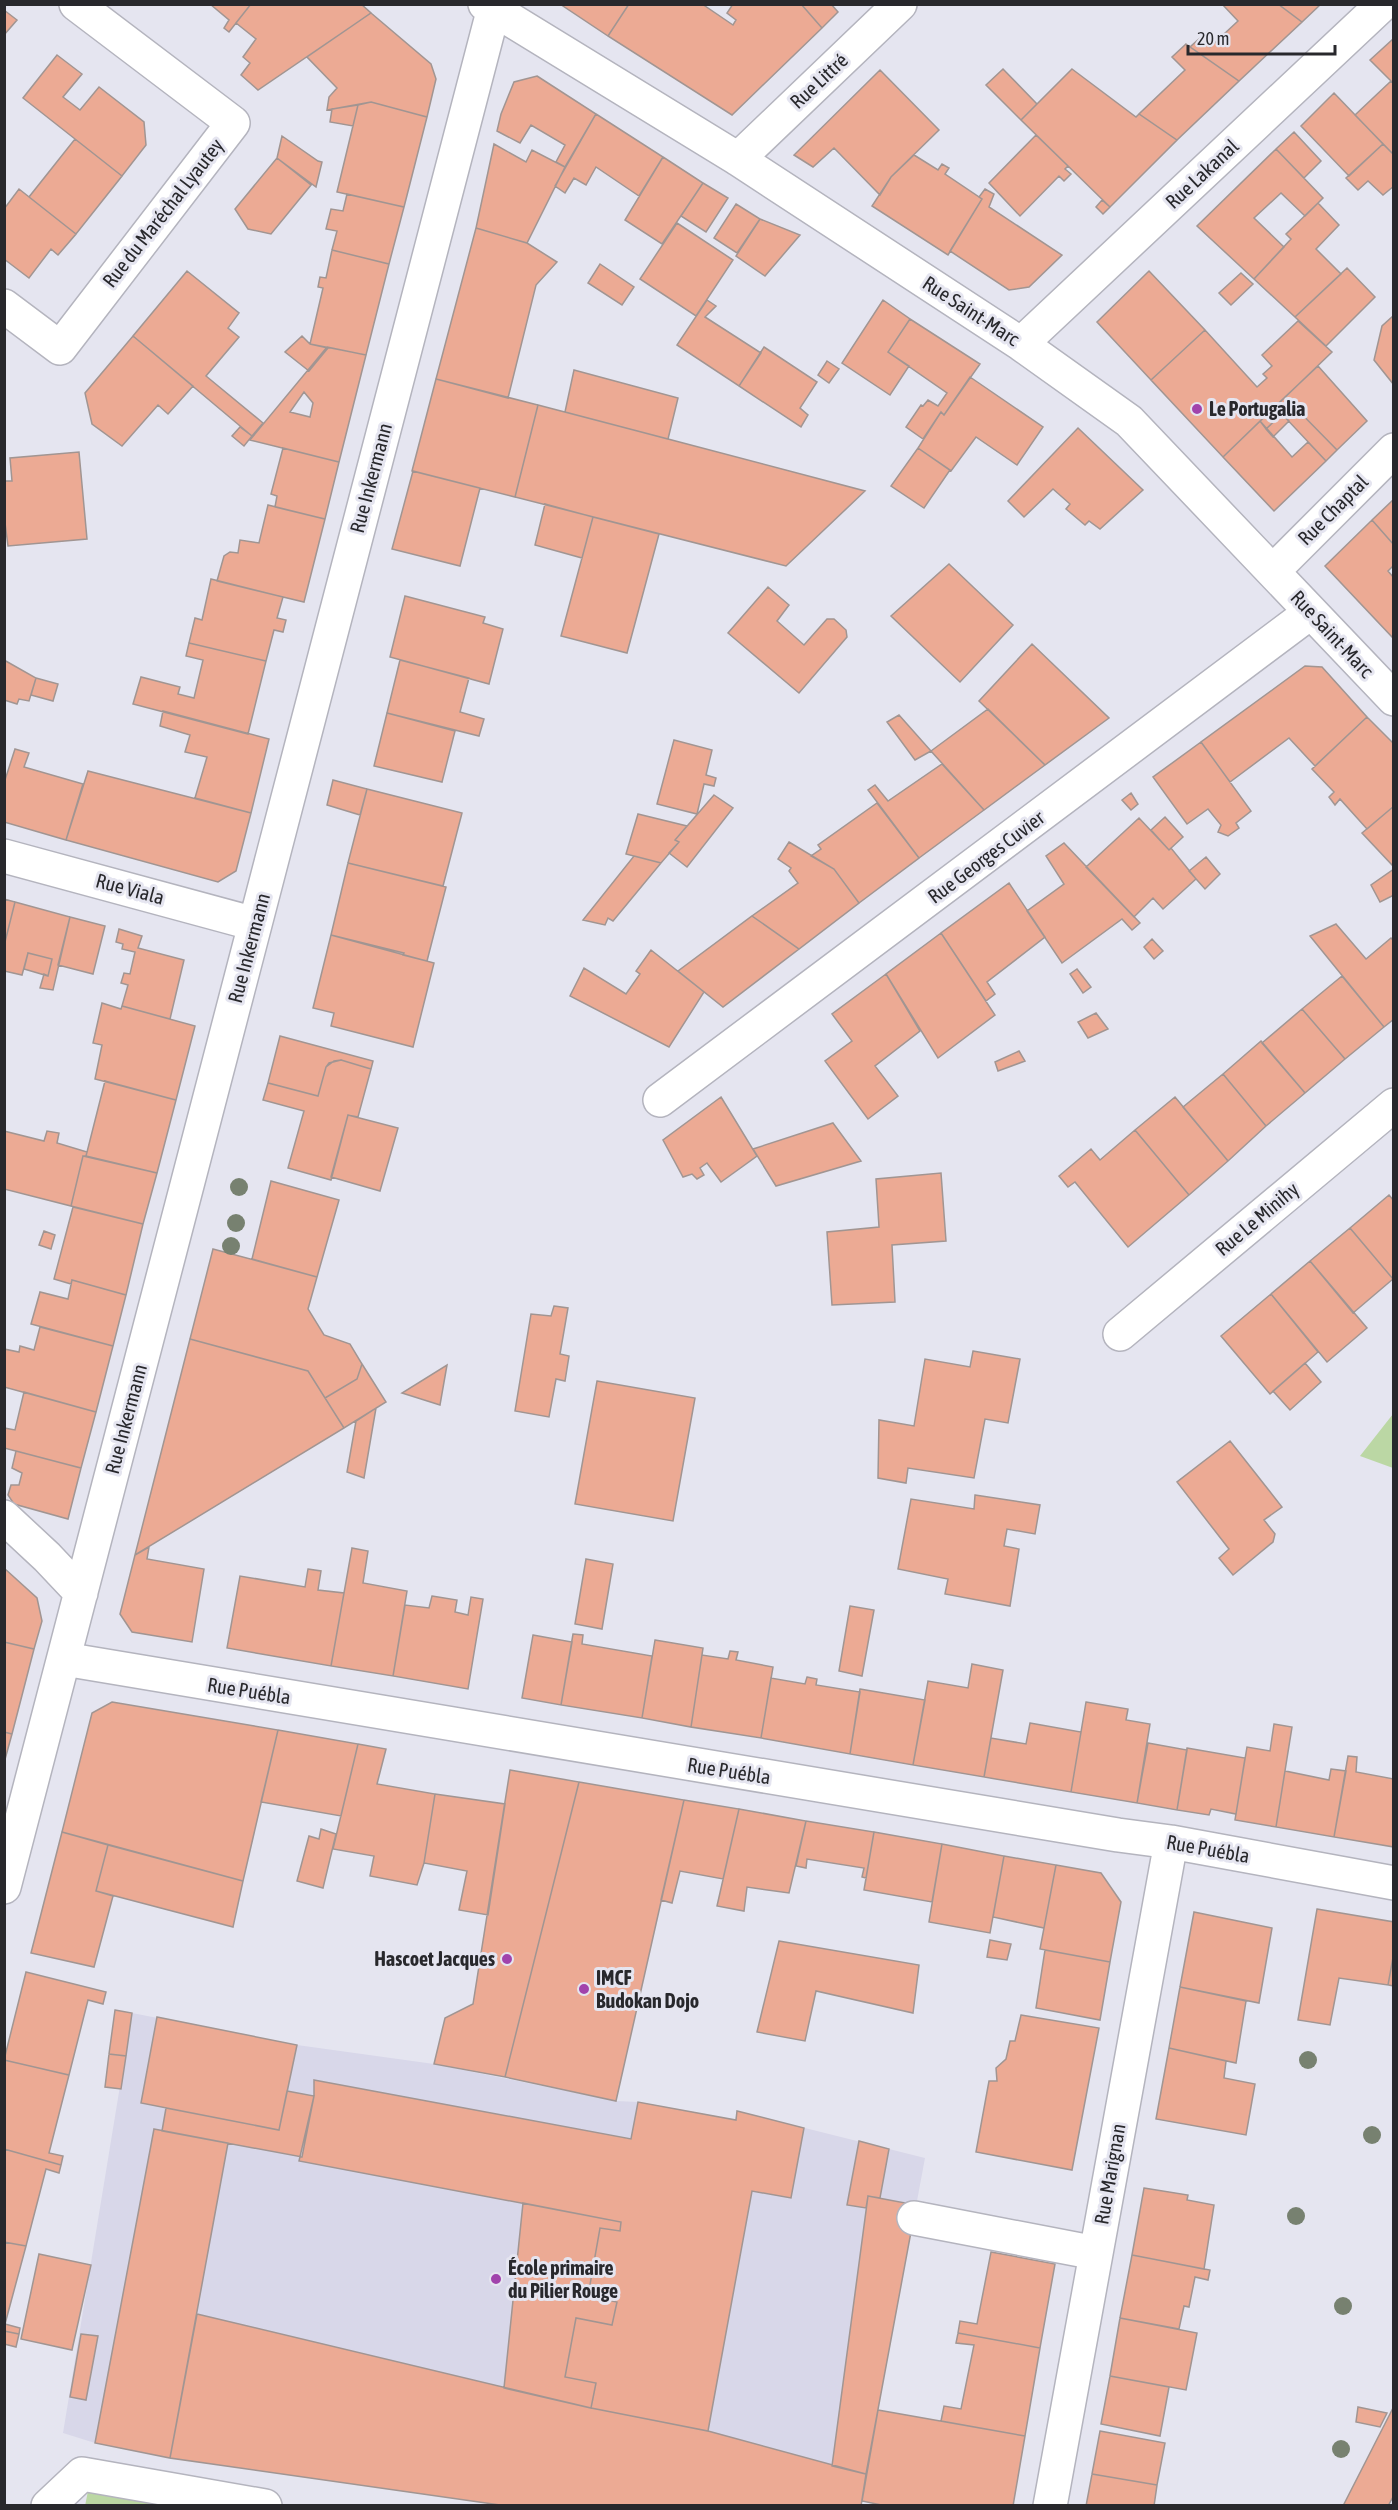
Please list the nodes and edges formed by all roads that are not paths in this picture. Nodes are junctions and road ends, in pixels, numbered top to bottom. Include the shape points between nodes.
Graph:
1 (76, 4) edge
2 (900, 4) edge
3 (1383, 4) edge
4 (491, 6) edge
5 (738, 159) junction
6 (4, 306) edge
7 (1021, 344) junction
8 (1394, 450) edge
9 (1273, 571) junction
10 (1311, 612) junction
11 (1394, 699) edge
12 (4, 856) edge
13 (255, 924) junction
14 (660, 1100) dead end
15 (1394, 1105) edge
16 (1120, 1334) dead end
17 (4, 1518) edge
18 (81, 1593) junction
19 (64, 1659) junction
20 (1171, 1842) junction
21 (1394, 1883) edge
22 (4, 1887) edge
23 (914, 2218) dead end
24 (1096, 2253) junction
25 (48, 2505) edge
26 (266, 2505) edge
27 (1050, 2505) edge

1 - 6 street, Rue du Maréchal Lyautey via 233,123 60,348
2 - 5 street, Rue Littré
3 - 7 street, Rue Lakanal
4 - 5 street, Rue Saint-Marc
4 - 13 street, Rue Inkermann
5 - 7 street, Rue Saint-Marc
7 - 9 street, Rue Saint-Marc via 1129,421
8 - 9 street, Rue Chaptal
9 - 10 street, Rue Saint-Marc
10 - 11 street, Rue Saint-Marc
10 - 14 street, Rue Georges Cuvier
12 - 13 street, Rue Viala
13 - 18 street, Rue Inkermann
15 - 16 street, Rue Le Minihy
17 - 18 street
18 - 19 street, Rue Inkermann
19 - 20 street, Rue Puébla
19 - 22 street, Rue Inkermann
20 - 21 street, Rue Puébla
20 - 24 street, Rue Marignan
23 - 24 street
24 - 27 street, Rue Marignan
25 - 26 street via 82,2474

